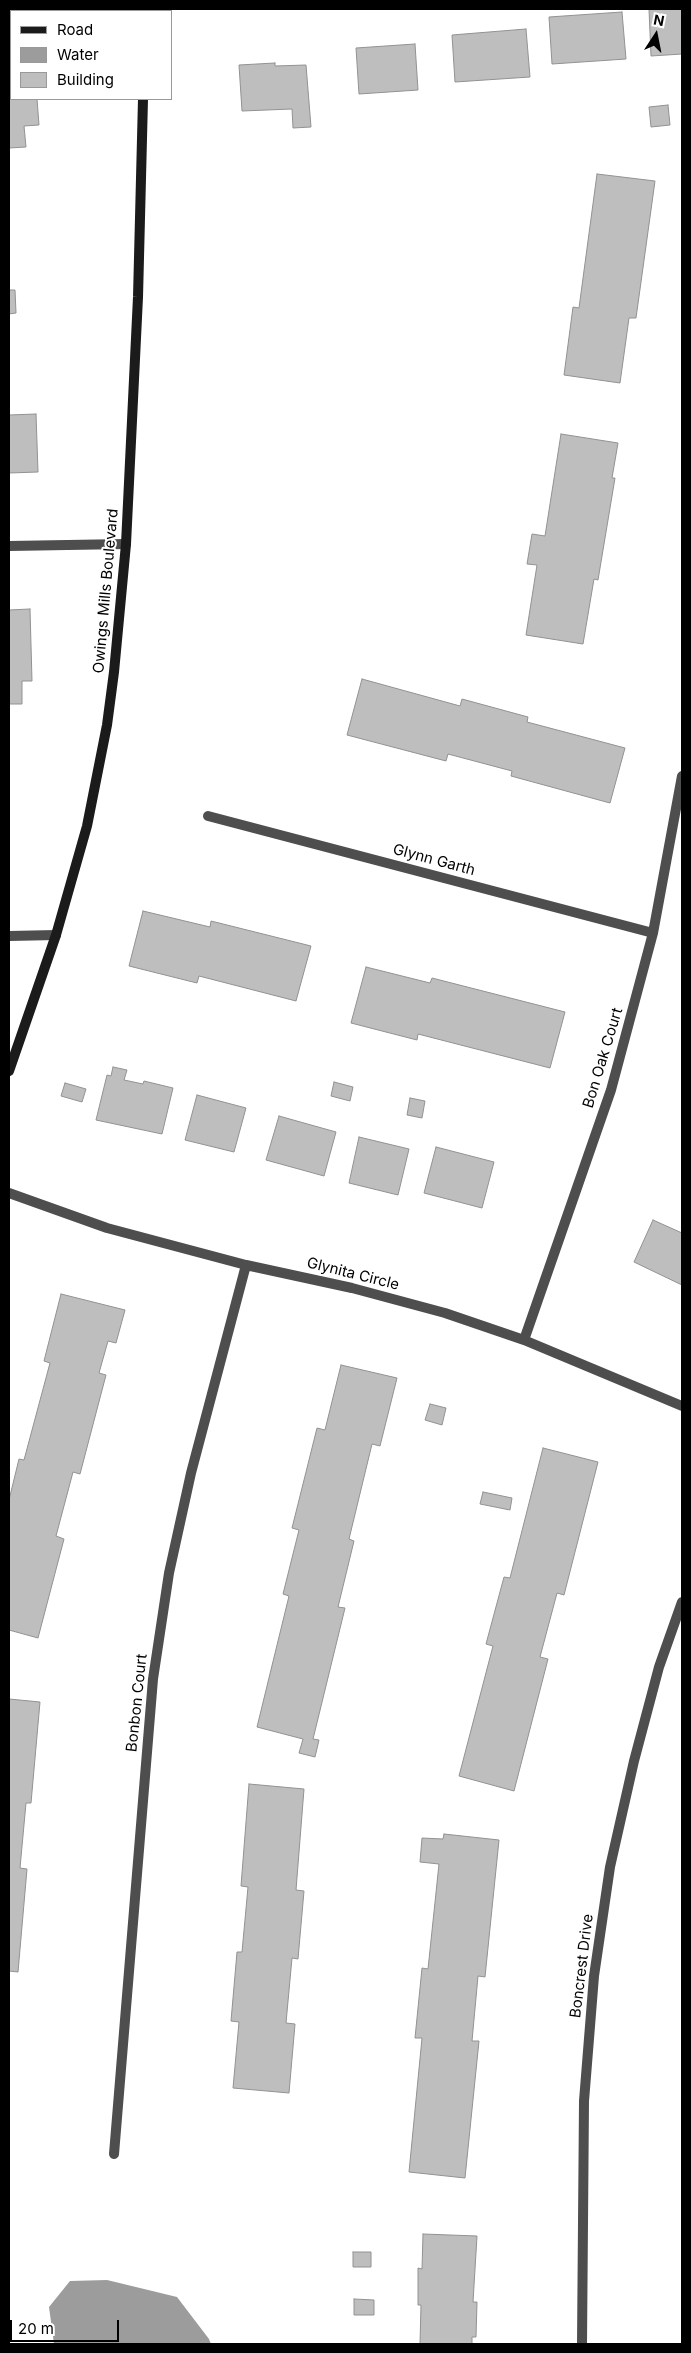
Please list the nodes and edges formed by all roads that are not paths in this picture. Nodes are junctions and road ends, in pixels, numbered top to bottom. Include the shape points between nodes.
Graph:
1 (143, 100) edge
2 (126, 544) junction
3 (9, 546) edge
4 (682, 776) edge
5 (208, 816) dead end
6 (653, 933) junction
7 (56, 935) junction
8 (9, 936) edge
9 (9, 1071) edge
10 (9, 1193) edge
11 (246, 1265) junction
12 (524, 1340) junction
13 (682, 1406) edge
14 (682, 1602) edge
15 (114, 2154) dead end
16 (582, 2344) edge

1 - 2 main road, Owings Mills Boulevard via 138,297
2 - 3 street
2 - 7 main road, Owings Mills Boulevard via 107,725 87,826
4 - 6 street, Bon Oak Court
5 - 6 street, Glynn Garth
6 - 12 street, Bon Oak Court via 611,1090
7 - 8 street
7 - 9 main road, Owings Mills Boulevard
10 - 11 street, Glynita Circle via 107,1228
11 - 12 street, Glynita Circle via 445,1313
11 - 15 street, Bonbon Court via 191,1473 169,1573 157,1650
12 - 13 street, Glynita Circle
14 - 16 street, Boncrest Drive via 659,1667 634,1761 610,1867 594,1976 584,2101

